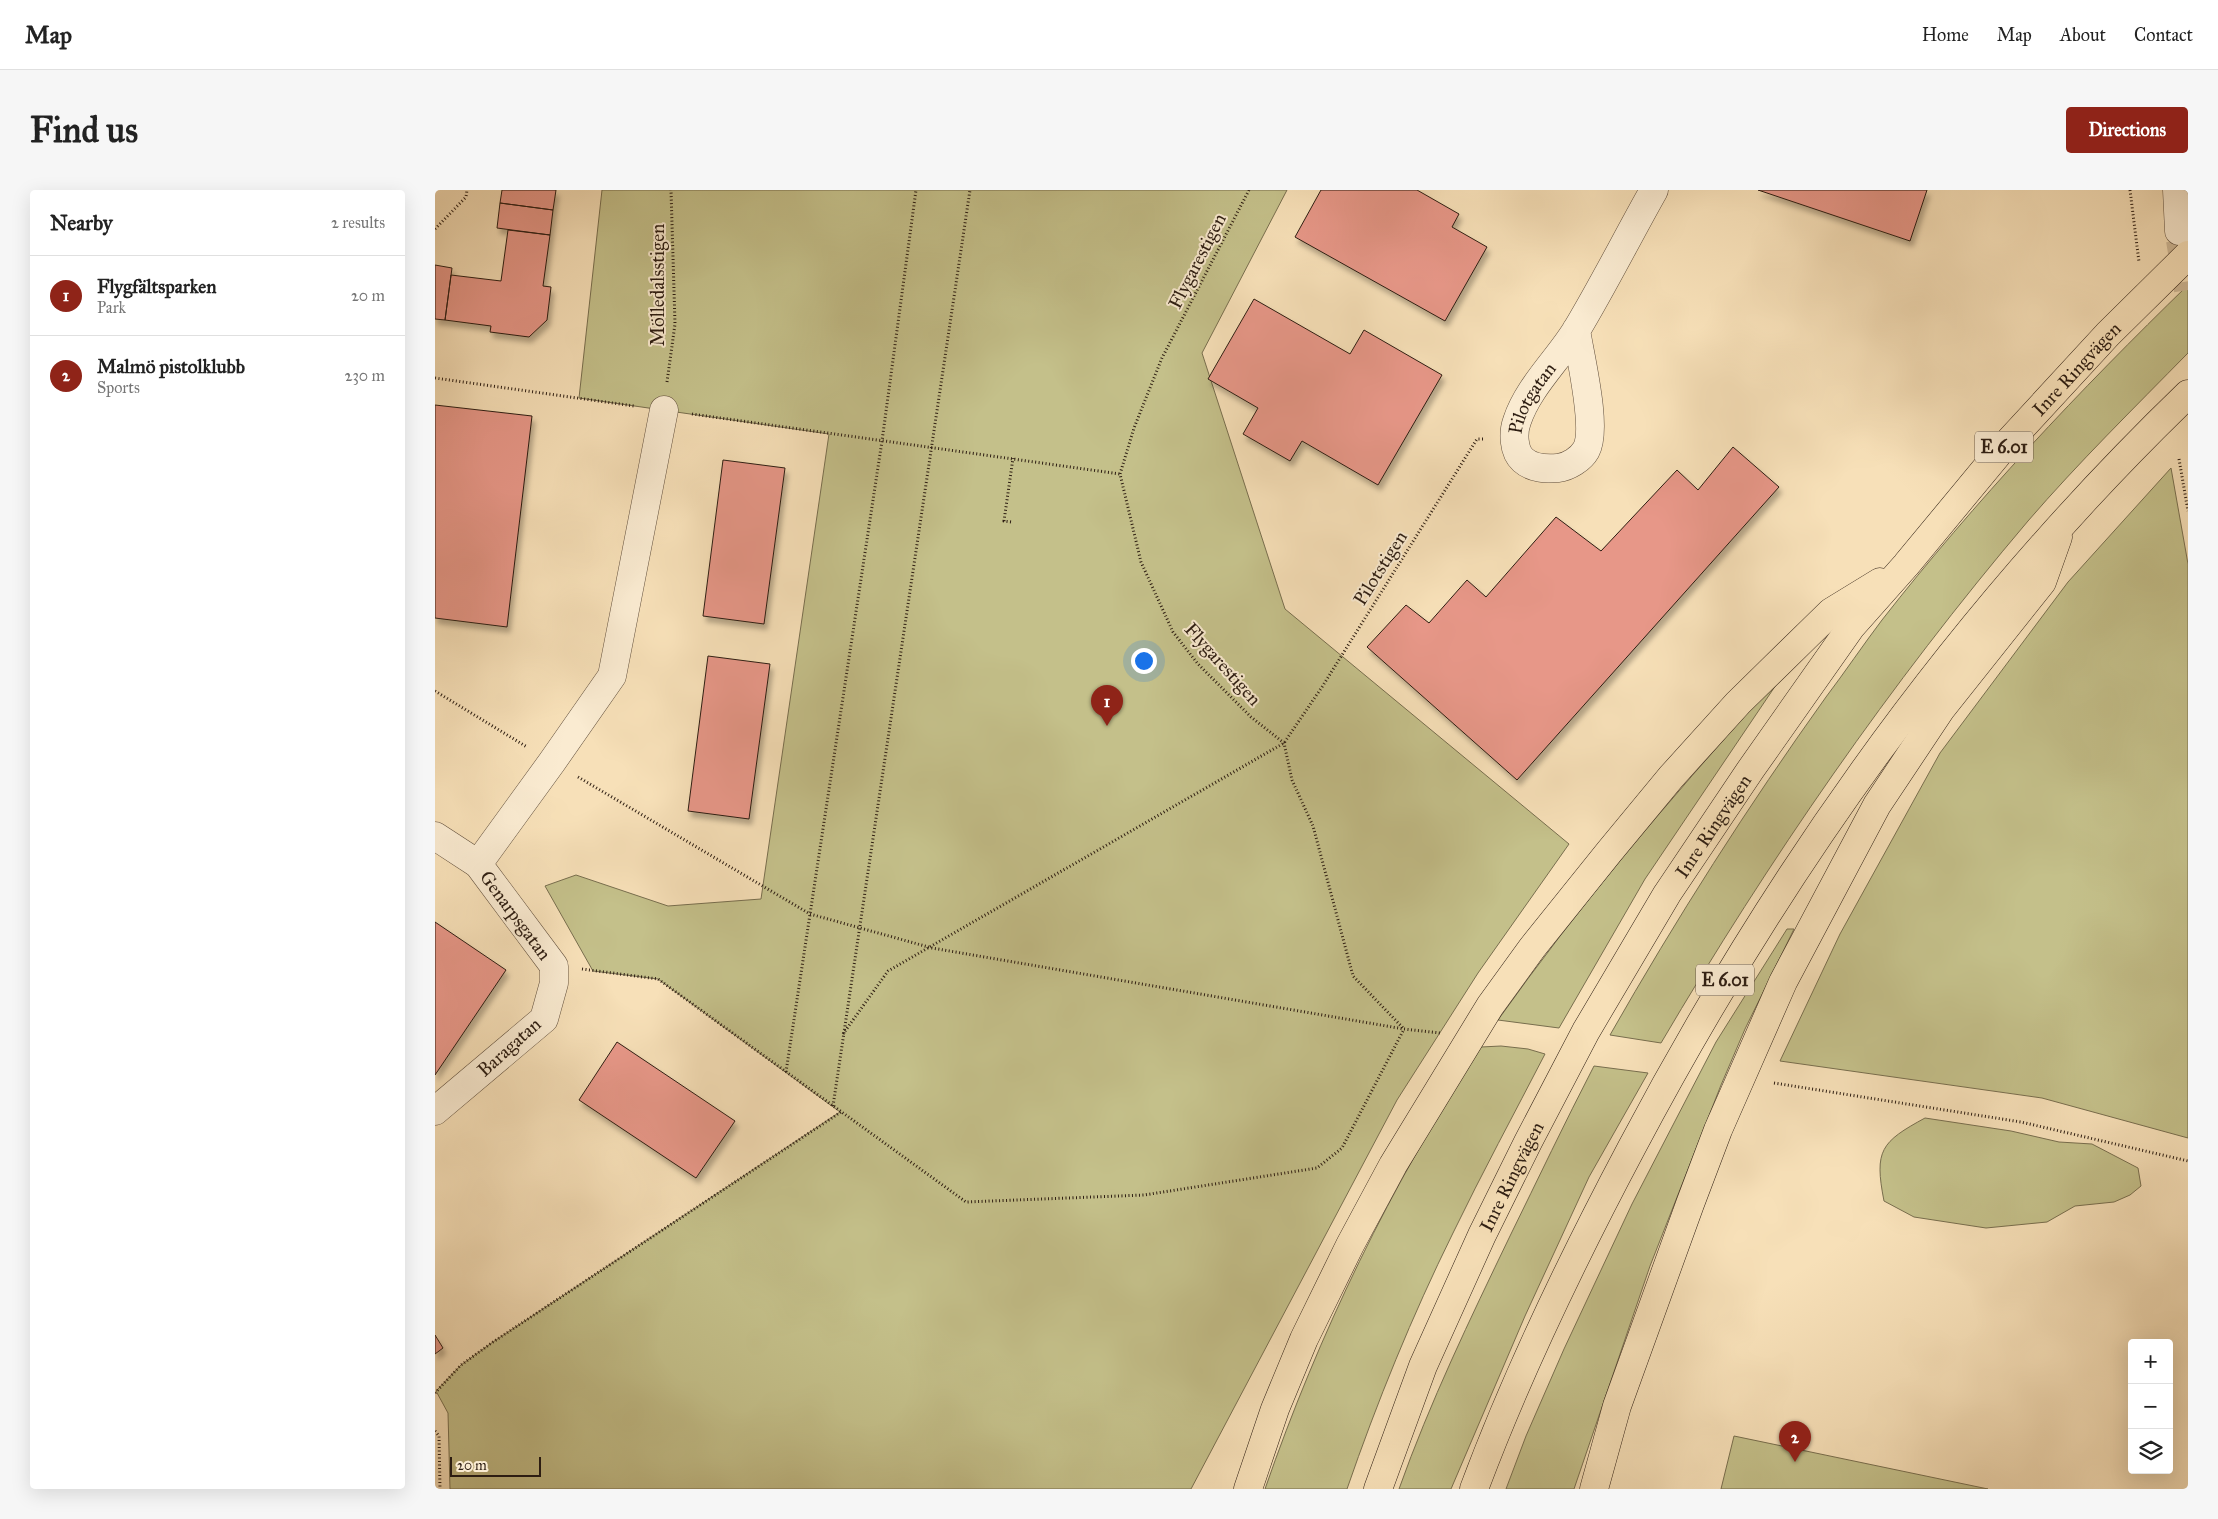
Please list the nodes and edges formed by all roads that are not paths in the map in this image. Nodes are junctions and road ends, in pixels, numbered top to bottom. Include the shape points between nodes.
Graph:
1 (1654, 190) edge
2 (2177, 190) edge
3 (2183, 243) edge
4 (1576, 330) junction
5 (2188, 394) edge
6 (664, 410) road end
7 (2062, 524) junction
8 (1906, 565) junction
9 (435, 836) edge
10 (477, 864) junction
11 (554, 966) joint
12 (435, 1111) edge
13 (1275, 1409) junction
14 (1228, 1489) edge
15 (1248, 1489) edge
16 (1378, 1489) edge
17 (1474, 1489) edge
18 (1595, 1489) edge

1 - 4 street, Pilotgatan
2 - 3 street
3 - 8 highway, Inre Ringvägen / E 6.01 via 2109,334 2002,449
4 - 4 street, Pilotgatan via 1517,419 1514,431 1517,453 1541,469 1563,468 1586,450 1591,430
5 - 7 highway, E 6.01
6 - 10 street via 612,676
7 - 17 highway, E 6.01 via 1911,704 1803,857 1716,994 1588,1229 1531,1347
7 - 18 highway via 2042,582 1941,709 1904,763 1849,855 1783,982 1689,1204 1617,1406
8 - 13 highway via 1831,612 1738,703 1659,792 1532,948 1490,1006 1393,1165 1304,1338
8 - 16 highway, Inre Ringvägen / E 6.01 via 1851,627 1751,769 1667,894 1586,1031 1478,1244 1423,1366
9 - 10 street, Genarpsgatan
10 - 11 street, Genarpsgatan
11 - 12 street, Baragatan via 554,983 544,1019
13 - 14 highway
13 - 15 highway

